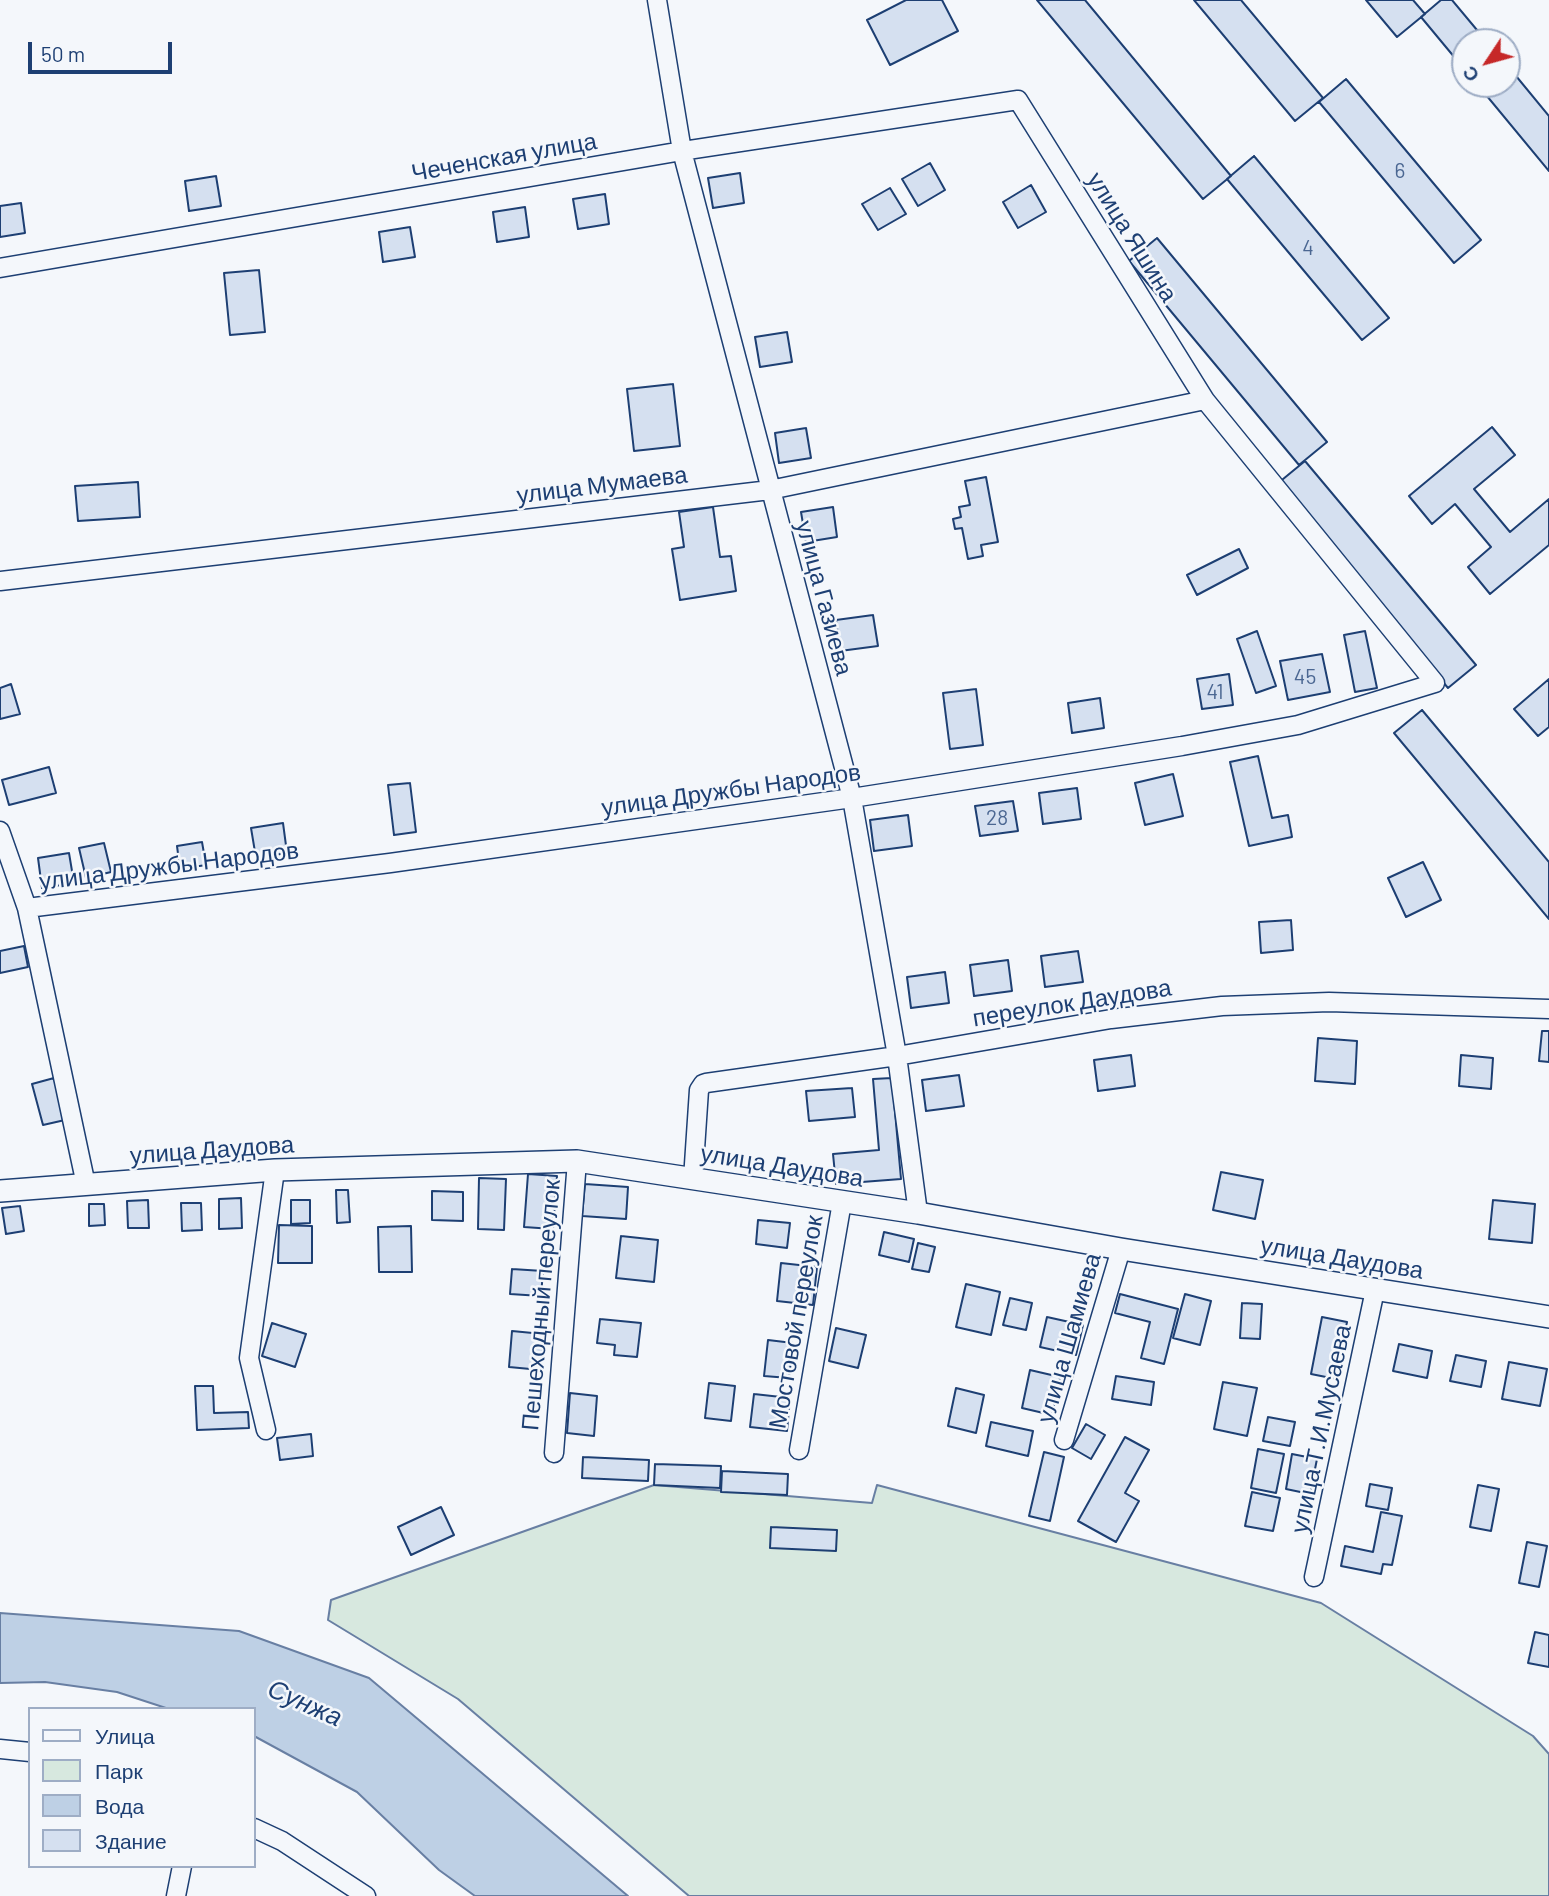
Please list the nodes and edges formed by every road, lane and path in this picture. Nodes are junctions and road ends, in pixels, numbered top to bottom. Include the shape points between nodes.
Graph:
1 (657, 0) edge
2 (1018, 100) joint
3 (682, 151) junction
4 (0, 268) edge
5 (1205, 400) junction
6 (770, 490) junction
7 (0, 581) edge
8 (1435, 683) joint
9 (852, 797) junction
10 (0, 831) edge
11 (27, 908) junction
12 (1549, 1009) edge
13 (897, 1056) junction
14 (577, 1161) junction
15 (275, 1170) junction
16 (693, 1179) junction
17 (86, 1185) junction
18 (0, 1191) edge
19 (842, 1202) junction
20 (918, 1213) junction
21 (1121, 1249) junction
22 (1375, 1290) junction
23 (1549, 1317) edge
24 (266, 1430) dead end
25 (1064, 1440) dead end
26 (799, 1450) dead end
27 (554, 1453) dead end
28 (1314, 1577) dead end
29 (0, 1749) edge
30 (28, 1752) edge
31 (256, 1829) edge
32 (183, 1868) edge
33 (176, 1896) edge
34 (366, 1896) edge

1 - 3 street, улица Газиева
2 - 3 street, Чеченская улица
2 - 5 street, улица Яшина
3 - 4 street, Чеченская улица
3 - 6 street, улица Газиева
5 - 6 street, улица Мумаева
5 - 8 street, улица Яшина
6 - 7 street, улица Мумаева
6 - 9 street, улица Газиева
8 - 9 street, улица Дружбы Народов via 1298,725
9 - 11 street, улица Дружбы Народов via 390,863
9 - 13 street, улица Газиева
10 - 11 street
11 - 17 street
12 - 13 street, переулок Даудова via 1329,1002 1222,1006 1111,1019
13 - 16 street, переулок Даудова via 703,1084
13 - 20 street, улица Газиева
14 - 15 street, улица Даудова
14 - 16 street, улица Даудова
14 - 27 street, Пешеходный переулок
15 - 17 street, улица Даудова
15 - 24 street via 249,1358
16 - 19 street, улица Даудова
17 - 18 street, улица Даудова
19 - 20 street, улица Даудова
19 - 26 street, Мостовой переулок
20 - 21 street, улица Даудова
21 - 22 street, улица Даудова
21 - 25 street, улица Шамиева
22 - 23 street, улица Даудова
22 - 28 street, улица Т.И.Мусаева
29 - 30 street
31 - 34 street
32 - 33 street

